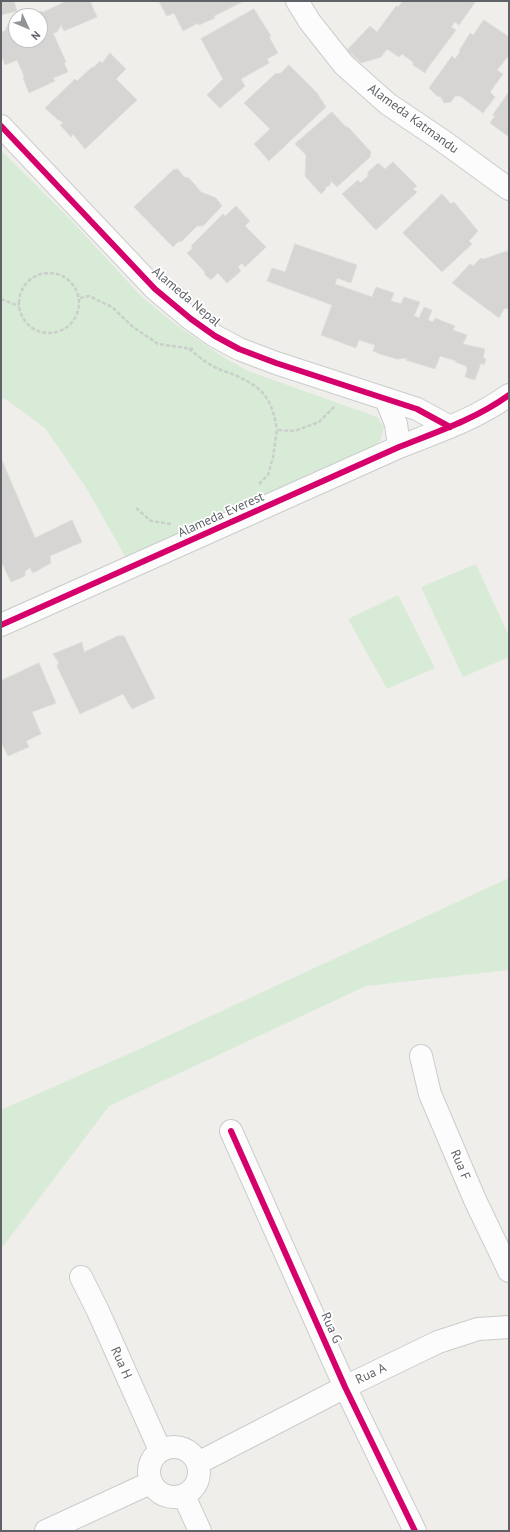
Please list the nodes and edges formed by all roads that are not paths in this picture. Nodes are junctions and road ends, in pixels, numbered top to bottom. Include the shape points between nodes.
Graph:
1 (297, 1) edge
2 (1, 126) edge
3 (509, 189) edge
4 (509, 396) edge
5 (386, 399) junction
6 (450, 427) junction
7 (399, 447) junction
8 (1, 625) edge
9 (421, 1056) dead end
10 (231, 1132) dead end
11 (509, 1271) edge
12 (81, 1277) dead end
13 (509, 1327) edge
14 (345, 1387) junction
15 (160, 1450) junction
16 (198, 1463) junction
17 (150, 1483) junction
18 (184, 1496) junction
19 (46, 1531) edge
20 (200, 1531) edge
21 (415, 1531) edge

1 - 3 street, Alameda Katmandu via 344,65 388,104
2 - 5 street, Alameda Nepal via 155,289 191,319 240,349
4 - 6 street, Alameda Everest
5 - 6 street, Alameda Nepal via 417,409
5 - 7 street via 396,424
6 - 7 street, Alameda Everest
7 - 8 street, Alameda Everest
9 - 11 street, Rua F via 430,1094 475,1200
10 - 14 street, Rua G
12 - 15 street, Rua H
13 - 14 street, Rua A via 478,1329 438,1342
14 - 16 street, Rua A
14 - 21 street, Rua G
15 - 16 street via 167,1447 182,1448 189,1451
15 - 17 street via 150,1461
16 - 18 street via 199,1471 195,1486
17 - 18 street via 168,1497
17 - 19 street
18 - 20 street

